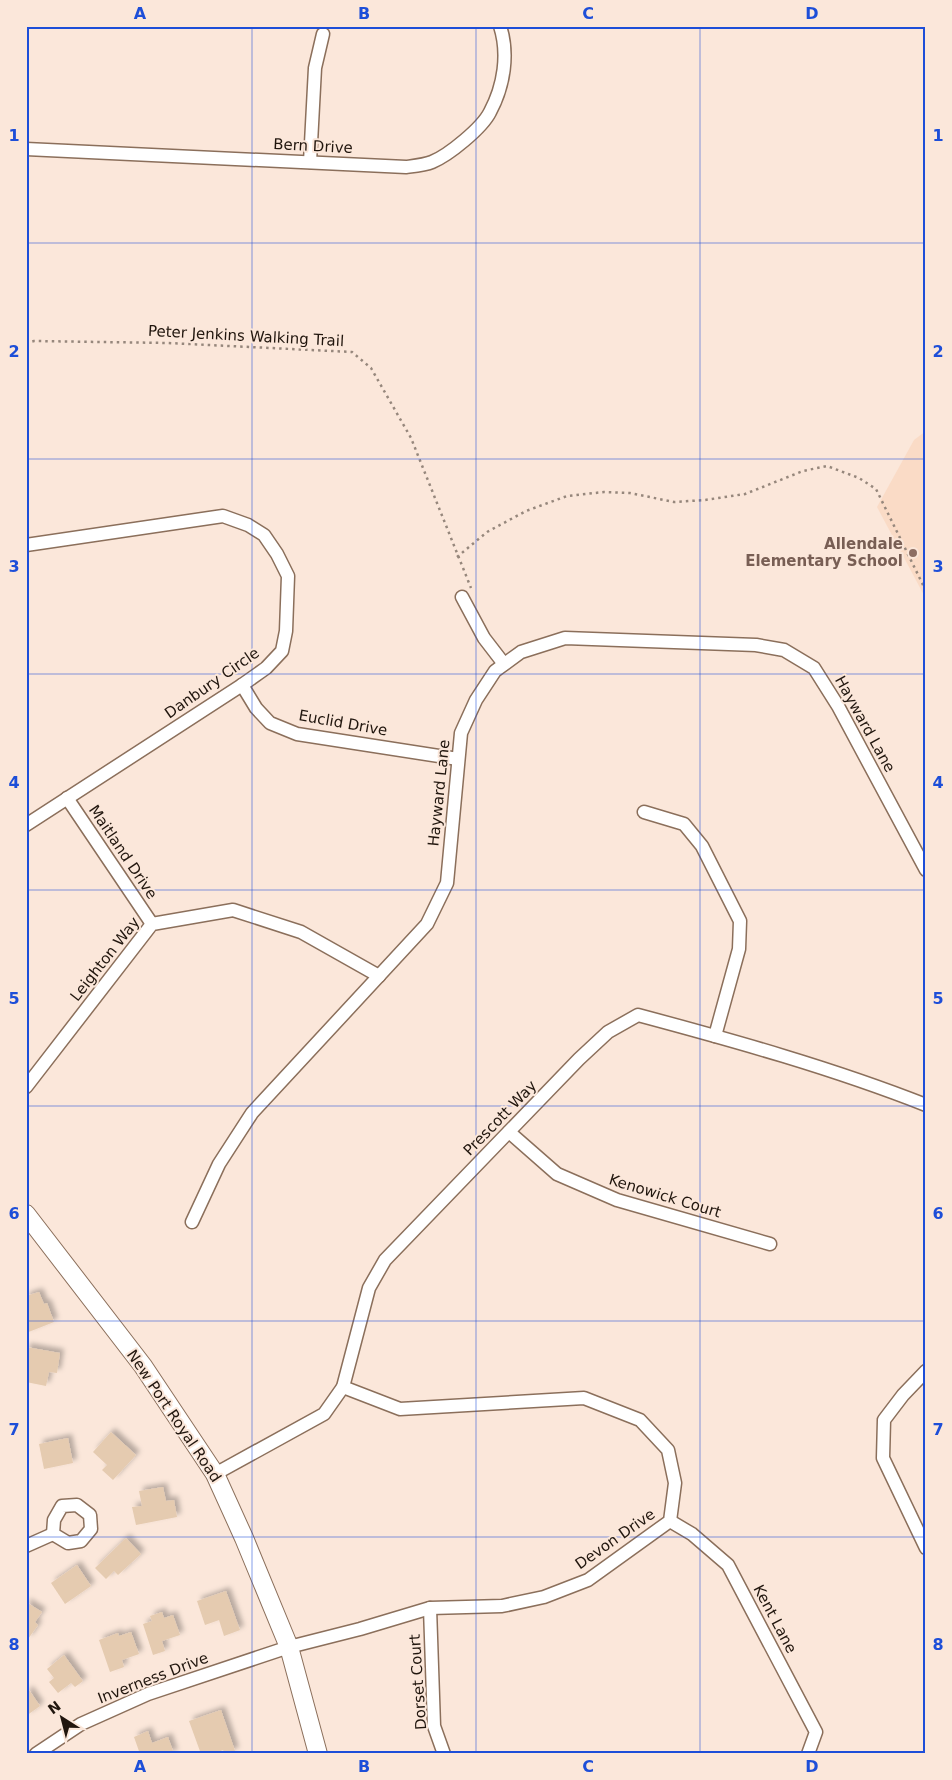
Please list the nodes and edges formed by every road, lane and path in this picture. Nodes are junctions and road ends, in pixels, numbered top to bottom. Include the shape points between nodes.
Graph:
1 (500, 26) edge
2 (323, 34) dead end
3 (26, 149) edge
4 (310, 162) junction
5 (26, 343) edge
6 (26, 545) edge
7 (457, 557) junction
8 (926, 591) edge
9 (467, 594) joint
10 (504, 664) junction
11 (242, 685) junction
12 (458, 759) junction
13 (67, 798) junction
14 (644, 812) dead end
15 (26, 825) edge
16 (926, 870) edge
17 (152, 924) junction
18 (379, 976) junction
19 (715, 1036) junction
20 (26, 1087) edge
21 (926, 1105) edge
22 (509, 1132) junction
23 (26, 1214) edge
24 (192, 1222) dead end
25 (770, 1244) dead end
26 (926, 1371) edge
27 (342, 1387) junction
28 (215, 1474) junction
29 (670, 1521) junction
30 (53, 1534) dead end
31 (26, 1546) edge
32 (926, 1548) edge
33 (430, 1608) junction
34 (289, 1648) junction
35 (36, 1754) edge
36 (318, 1754) edge
37 (444, 1754) edge
38 (808, 1754) edge

1 - 4 street, Bern Drive via 504,39 504,67 500,89 490,114 453,150 432,163 406,167
2 - 4 street via 315,68
3 - 4 street, Bern Drive
5 - 7 path, Peter Jenkins Walking Trail via 168,343 352,352 371,368 411,438
6 - 11 street, Danbury Circle via 222,516 264,535 288,576 286,631 282,651 266,668
7 - 8 path via 487,532 526,511 567,496 604,492 630,493 674,502 705,500 745,494 803,471 827,466 859,478 876,489
7 - 9 path, Peter Jenkins Walking Trail
9 - 10 street via 484,638
10 - 12 street, Hayward Lane via 495,671 476,700 461,733
10 - 16 street, Hayward Lane via 520,652 566,638 784,650 814,668 838,706
11 - 12 street, Euclid Drive via 270,723 298,734
11 - 13 street, Danbury Circle
12 - 18 street, Hayward Lane via 447,883 427,924
13 - 15 street, Danbury Circle
13 - 17 street, Maitland Drive
14 - 19 street via 684,824 702,846 740,921 739,949
17 - 18 street, Leighton Way via 233,910 301,932
17 - 20 street, Leighton Way
18 - 24 street, Hayward Lane via 252,1113 219,1164
19 - 21 street, Prescott Way via 804,1062
19 - 22 street, Prescott Way via 638,1015 608,1032
22 - 25 street, Kenowick Court via 557,1174 617,1200
22 - 27 street, Prescott Way via 385,1260 369,1288
23 - 28 street, New Port Royal Road via 143,1366
26 - 32 street via 884,1420 883,1458
27 - 28 street, Prescott Way via 324,1414
27 - 29 street, Devon Drive via 400,1409 584,1398 640,1420 668,1450 675,1484
28 - 34 street, New Port Royal Road
29 - 33 street, Devon Drive via 588,1580 544,1597 502,1606
29 - 38 street, Kent Lane via 692,1534 728,1566 816,1732
30 - 31 street
33 - 34 street, Devon Drive
33 - 37 street, Dorset Court via 434,1726
34 - 35 street, Inverness Drive via 148,1694 81,1724
34 - 36 street, New Port Royal Road

